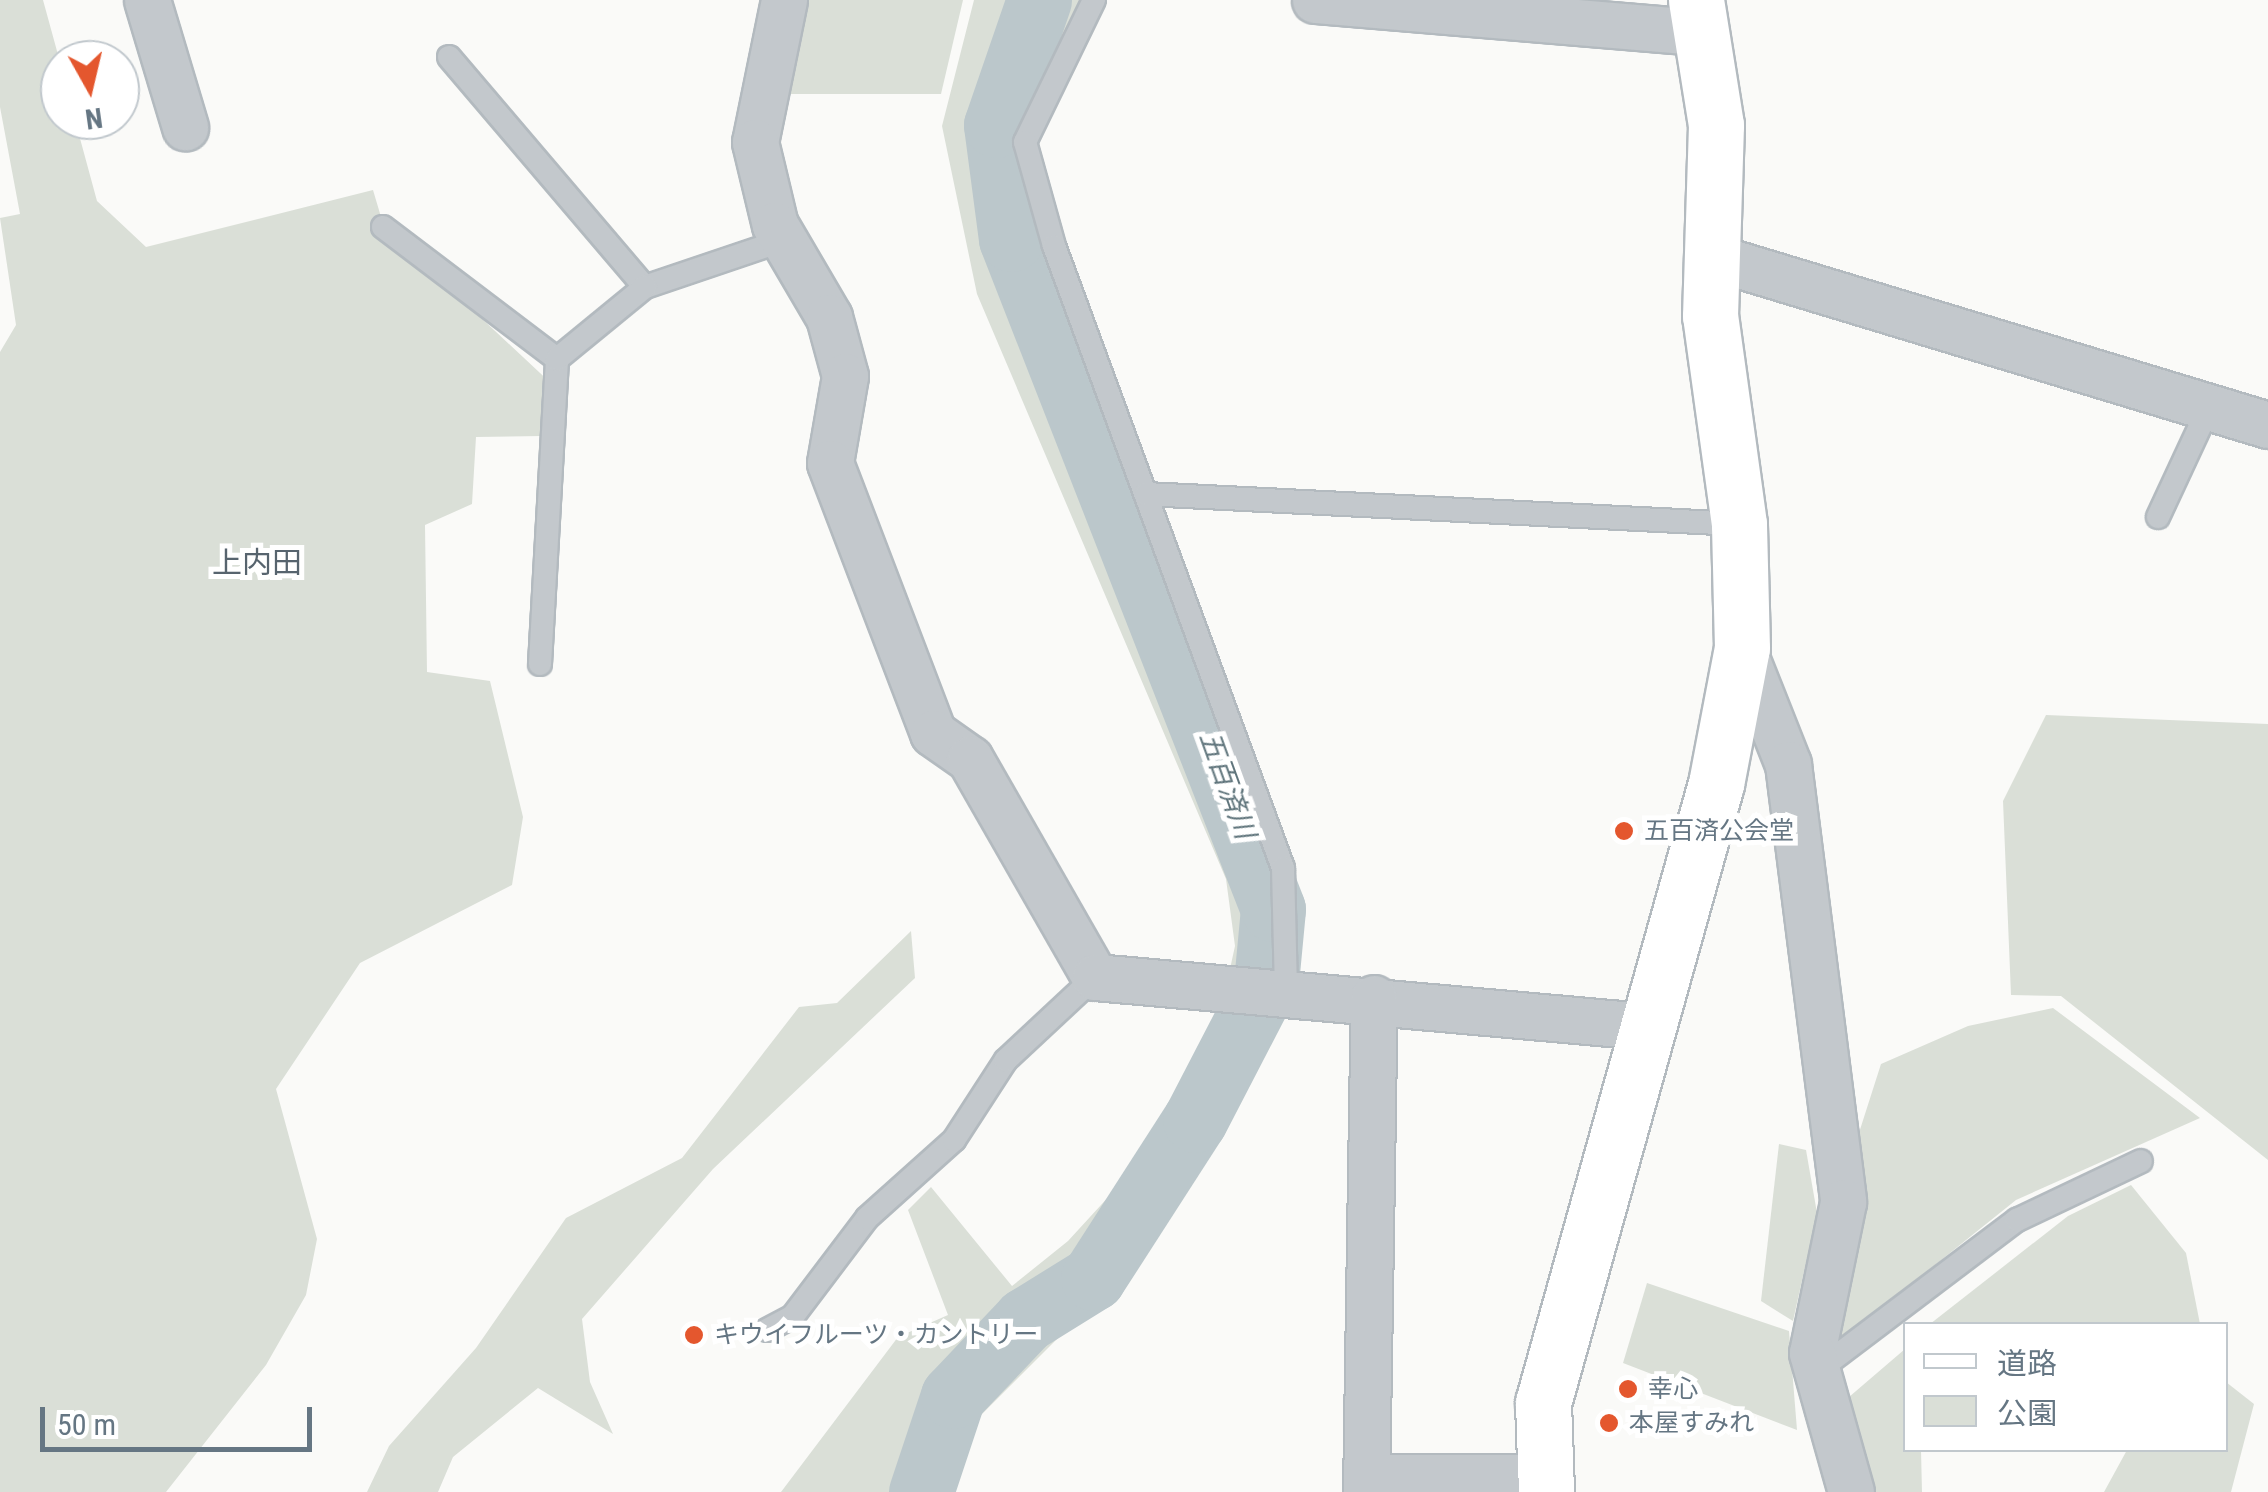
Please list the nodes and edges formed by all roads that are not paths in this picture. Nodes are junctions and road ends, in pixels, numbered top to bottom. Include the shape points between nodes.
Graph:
1 (147, 0) edge
2 (784, 0) edge
3 (1094, 0) edge
4 (1315, 0) edge
5 (1700, 16) edge
6 (449, 56) dead end
7 (185, 127) dead end
8 (384, 227) dead end
9 (784, 240) junction
10 (1710, 256) junction
11 (645, 287) junction
12 (557, 359) junction
13 (2209, 407) junction
14 (2268, 425) edge
15 (1146, 494) junction
16 (2158, 518) dead end
17 (1738, 524) junction
18 (1742, 648) junction
19 (540, 664) dead end
20 (1095, 978) junction
21 (1286, 992) junction
22 (1374, 998) junction
23 (1643, 1026) junction
24 (2141, 1162) dead end
25 (767, 1330) dead end
26 (1817, 1371) junction
27 (1366, 1485) edge
28 (1544, 1485) edge
29 (1851, 1492) edge

1 - 7 street
2 - 9 street via 755,142
3 - 15 lane via 1025,142
4 - 5 street
5 - 10 street via 1716,126
6 - 11 lane
8 - 12 lane
9 - 11 lane
9 - 20 street via 830,317 846,376 830,463 933,733 970,759
10 - 13 street
10 - 17 street
11 - 12 lane
12 - 19 lane
13 - 14 street
13 - 16 lane
15 - 17 lane
15 - 21 lane via 1283,868
17 - 18 street
18 - 23 street via 1716,784
18 - 26 street via 1788,764 1842,1202 1812,1353
20 - 21 street
20 - 25 lane via 1006,1060 954,1140 867,1218 793,1316
21 - 22 street
22 - 23 street
22 - 27 street
23 - 28 street via 1542,1403
24 - 26 lane via 2017,1220
26 - 29 street
27 - 28 street

